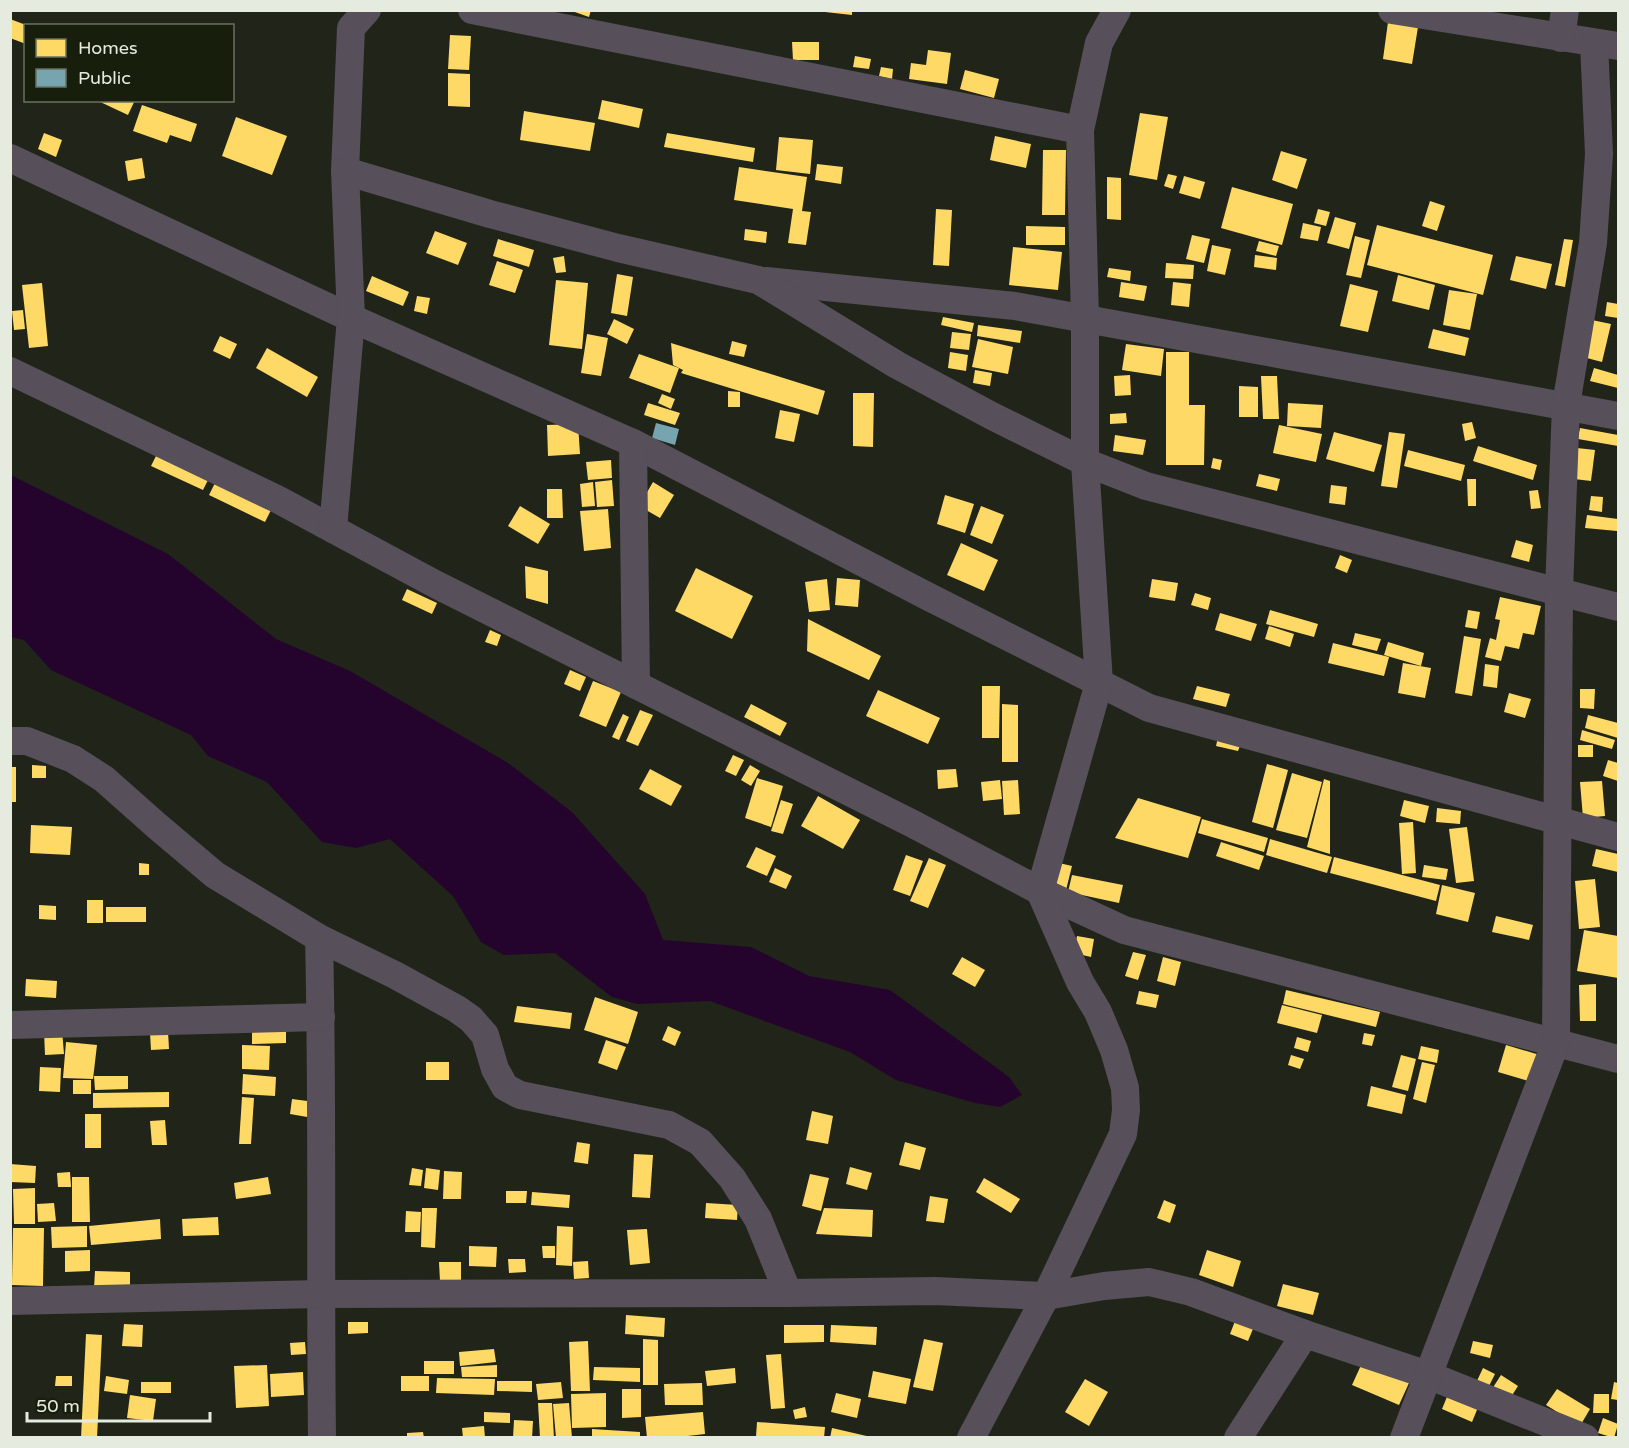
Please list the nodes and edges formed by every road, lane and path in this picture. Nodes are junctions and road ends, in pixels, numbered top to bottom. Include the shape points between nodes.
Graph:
1 (367, 10) edge
2 (472, 10) edge
3 (1117, 10) edge
4 (1392, 10) edge
5 (1563, 24) edge
6 (1606, 45) edge
7 (1080, 130) junction
8 (10, 158) edge
9 (345, 171) junction
10 (758, 280) junction
11 (351, 318) junction
12 (1085, 318) junction
13 (10, 370) edge
14 (1566, 405) junction
15 (1618, 416) edge
16 (633, 443) junction
17 (1085, 462) junction
18 (333, 529) junction
19 (1559, 591) junction
20 (1618, 607) edge
21 (1099, 683) junction
22 (636, 685) junction
23 (10, 741) edge
24 (1557, 820) junction
25 (1618, 837) edge
26 (1040, 891) junction
27 (319, 938) junction
28 (321, 1017) junction
29 (10, 1025) edge
30 (1556, 1042) junction
31 (1618, 1059) edge
32 (788, 1293) junction
33 (320, 1294) junction
34 (1046, 1296) junction
35 (10, 1301) edge
36 (1305, 1334) junction
37 (1428, 1375) junction
38 (322, 1437) edge
39 (971, 1437) edge
40 (1238, 1437) edge
41 (1404, 1437) edge
42 (1585, 1437) edge

1 - 9 street via 351,28
2 - 7 street
3 - 7 street via 1100,43
4 - 5 street
5 - 6 street
6 - 14 street via 1593,243
7 - 12 street
8 - 11 street
9 - 10 street via 618,248
9 - 11 street
10 - 12 street via 1016,306
10 - 17 street via 897,365
11 - 16 street
11 - 18 street
12 - 14 street
12 - 17 street
13 - 18 street
14 - 15 street
14 - 19 street
16 - 21 street
16 - 22 street
17 - 19 street via 1146,486
17 - 21 street
18 - 22 street
19 - 20 street
19 - 24 street
21 - 24 street via 1149,708
21 - 26 street
22 - 26 street
23 - 27 street via 37,744 104,778 215,875
24 - 25 street
24 - 30 street
26 - 30 street via 1124,930
26 - 34 street via 1114,1050 1125,1088 1126,1110 1123,1134
27 - 28 street
27 - 32 street via 395,975 471,1019 485,1035 495,1070 505,1087 520,1095 669,1125 700,1142 732,1179 758,1219
28 - 29 street
28 - 33 street
30 - 31 street
30 - 37 street
32 - 33 street
32 - 34 street via 935,1291
33 - 35 street
33 - 38 street
34 - 36 street via 1149,1282
34 - 39 street
36 - 37 street
36 - 40 street
37 - 41 street
37 - 42 street

